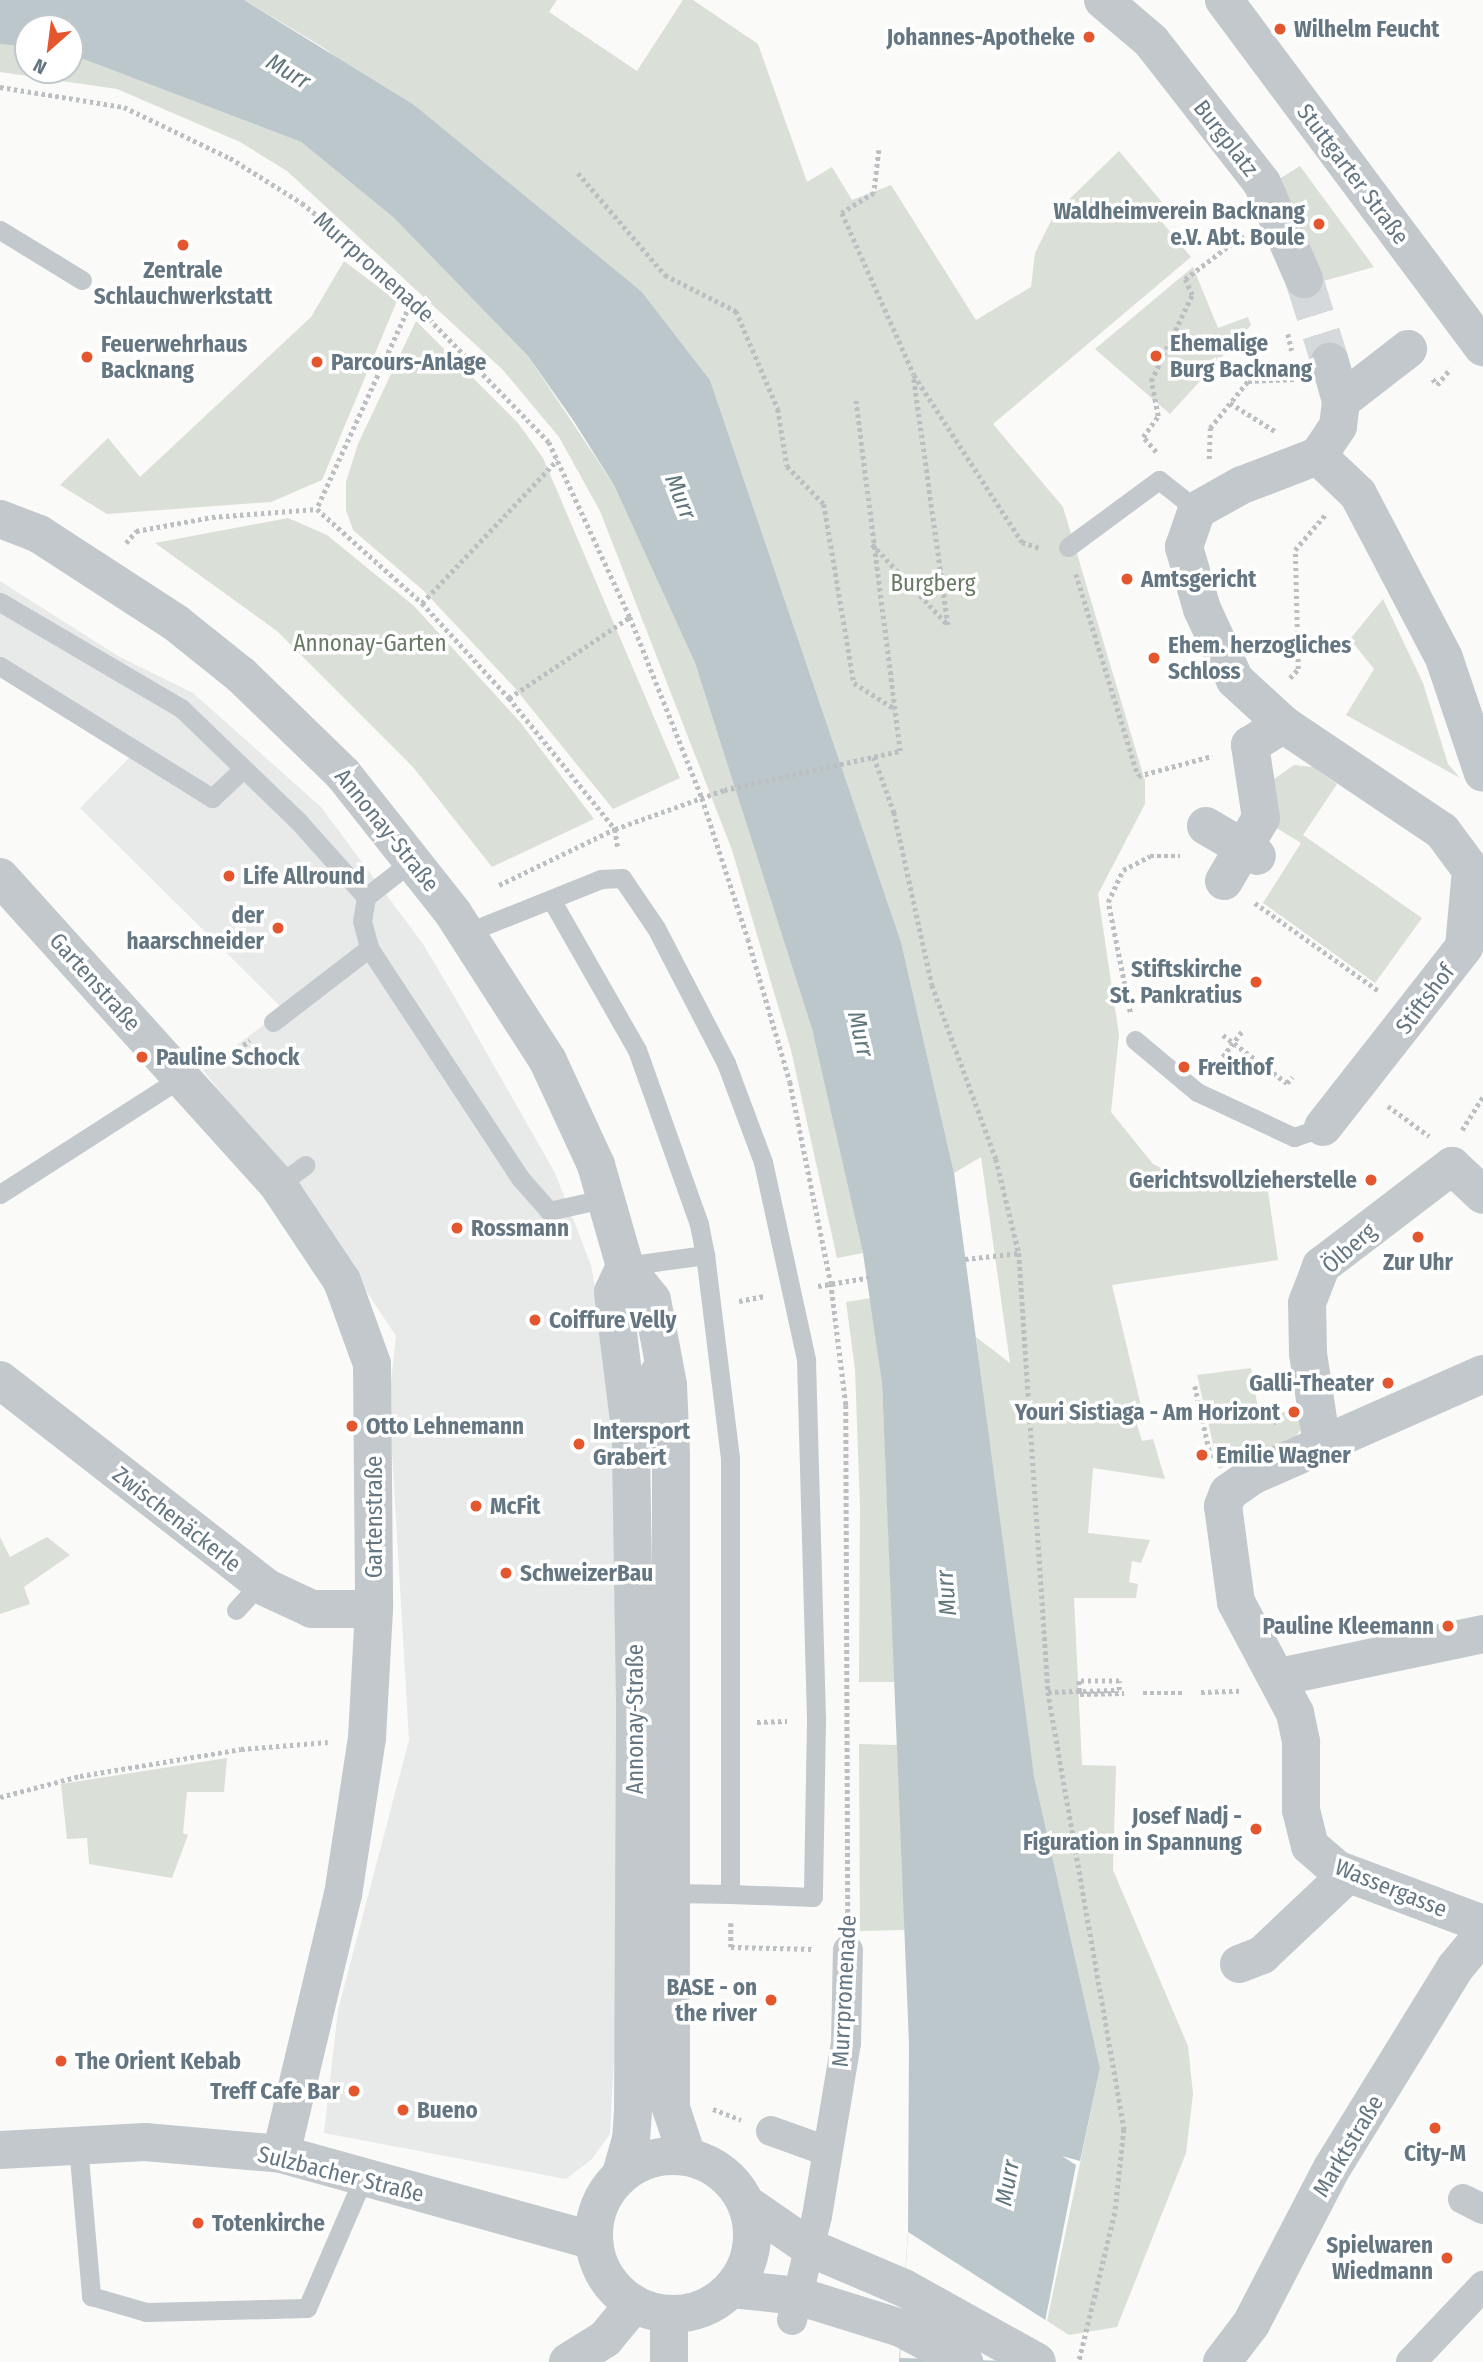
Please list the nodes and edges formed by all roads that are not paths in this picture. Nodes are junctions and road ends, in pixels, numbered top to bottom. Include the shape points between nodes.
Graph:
1 (1224, 0) edge
2 (1120, 5) edge
3 (0, 230) edge
4 (1304, 279) tunnel mouth
5 (82, 280) dead end
6 (1483, 347) edge
7 (1408, 349) dead end
8 (1314, 371) tunnel mouth
9 (1341, 401) junction
10 (1303, 447) junction
11 (1197, 510) junction
12 (0, 519) edge
13 (1070, 554) road end
14 (0, 602) edge
15 (0, 666) edge
16 (1283, 724) junction
17 (243, 769) junction
18 (1483, 773) edge
19 (1206, 826) dead end
20 (1250, 853) junction
21 (412, 860) junction
22 (0, 877) edge
23 (1224, 881) road end
24 (366, 897) junction
25 (552, 901) junction
26 (466, 933) junction
27 (369, 948) junction
28 (273, 1022) road end
29 (1135, 1040) road end
30 (185, 1082) junction
31 (1323, 1127) joint
32 (0, 1194) edge
33 (1483, 1195) edge
34 (606, 1198) junction
35 (705, 1255) junction
36 (625, 1266) junction
37 (1483, 1374) edge
38 (0, 1380) edge
39 (1322, 1446) junction
40 (374, 1608) junction
41 (1483, 1634) edge
42 (1279, 1677) junction
43 (653, 1747) junction
44 (1340, 1871) junction
45 (670, 1894) junction
46 (730, 1894) junction
47 (1482, 1934) edge
48 (848, 1950) road end
49 (1239, 1964) dead end
50 (652, 2107) junction
51 (771, 2131) dead end
52 (78, 2146) junction
53 (682, 2149) junction
54 (0, 2150) edge
55 (827, 2151) junction
56 (281, 2154) junction
57 (626, 2157) junction
58 (364, 2176) junction
59 (748, 2205) junction
60 (592, 2240) junction
61 (810, 2248) junction
62 (1483, 2286) edge
63 (732, 2289) junction
64 (795, 2308) junction
65 (651, 2309) junction
66 (953, 2342) edge
67 (568, 2362) edge
68 (669, 2362) edge
69 (1037, 2362) edge
70 (1223, 2362) edge
71 (1411, 2362) edge

1 - 6 street, Stuttgarter Straße
2 - 4 street, Burgplatz via 1262,183
3 - 5 lane
7 - 9 street
8 - 9 street
9 - 10 street via 1338,426
10 - 11 street
10 - 18 street via 1358,494 1378,519 1464,697
11 - 13 lane via 1159,480
11 - 16 street, Stiftshof via 1184,547 1206,608 1235,680
12 - 21 street, Annonay-Straße via 39,534 101,574 241,676 343,774
14 - 17 lane via 181,708
15 - 17 lane via 212,798
16 - 20 street via 1250,745 1261,818
16 - 31 street, Stiftshof via 1363,773 1442,831 1471,870 1464,947
17 - 24 lane
19 - 20 street
20 - 23 street
21 - 24 lane
21 - 26 street, Annonay-Straße
22 - 30 street, Gartenstraße
24 - 27 lane via 362,921
25 - 26 lane
25 - 35 lane via 637,1050 699,1224
25 - 46 lane via 601,878 622,878 656,928 726,1063 762,1162 806,1360 816,1720 813,1897
26 - 34 street, Annonay-Straße via 548,1061
27 - 28 lane
27 - 34 lane via 521,1179 549,1211
29 - 31 lane, Stiftshof via 1197,1092 1294,1137
30 - 32 lane
30 - 40 street, Gartenstraße via 292,1175 342,1281 372,1364
33 - 39 street, Ölberg via 1446,1155 1321,1266 1307,1303 1308,1353
34 - 36 street, Annonay-Straße
35 - 36 lane
35 - 46 lane via 730,1458
36 - 43 street, Annonay-Straße via 613,1292 643,1359 631,1437 653,1688
37 - 39 street
38 - 40 street, Zwischenäckerle via 248,1597 312,1609
39 - 42 street via 1237,1481 1233,1590 1251,1638
40 - 56 street, Gartenstraße via 368,1738 343,1894
41 - 42 street via 1444,1638
42 - 44 street, Wassergasse via 1301,1742 1301,1810 1310,1846
43 - 45 street, Annonay-Straße
43 - 50 lane
43 - 57 street, Annonay-Straße
44 - 47 street, Wassergasse via 1433,1896
44 - 49 street via 1262,1955
45 - 46 lane
45 - 53 street, Annonay-Straße via 668,2043
47 - 70 street, Marktstraße via 1339,2135 1251,2324
48 - 55 street, Murrpromenade via 846,2043
50 - 53 lane
50 - 57 lane
51 - 55 street
52 - 54 street, Sulzbacher Straße
52 - 56 street, Sulzbacher Straße via 145,2142
52 - 58 lane via 81,2264 91,2296 146,2312 307,2308
53 - 57 street
53 - 59 street via 733,2183
55 - 61 street, Murrpromenade
56 - 58 street, Sulzbacher Straße
57 - 60 street via 600,2201
58 - 60 street, Sulzbacher Straße
59 - 61 street
59 - 63 street via 752,2250
60 - 65 street via 601,2271
61 - 64 street, Murrpromenade
61 - 66 street via 904,2288
62 - 71 street
63 - 64 street
63 - 65 street via 710,2306
64 - 66 street
65 - 67 street
65 - 68 street
66 - 69 street

